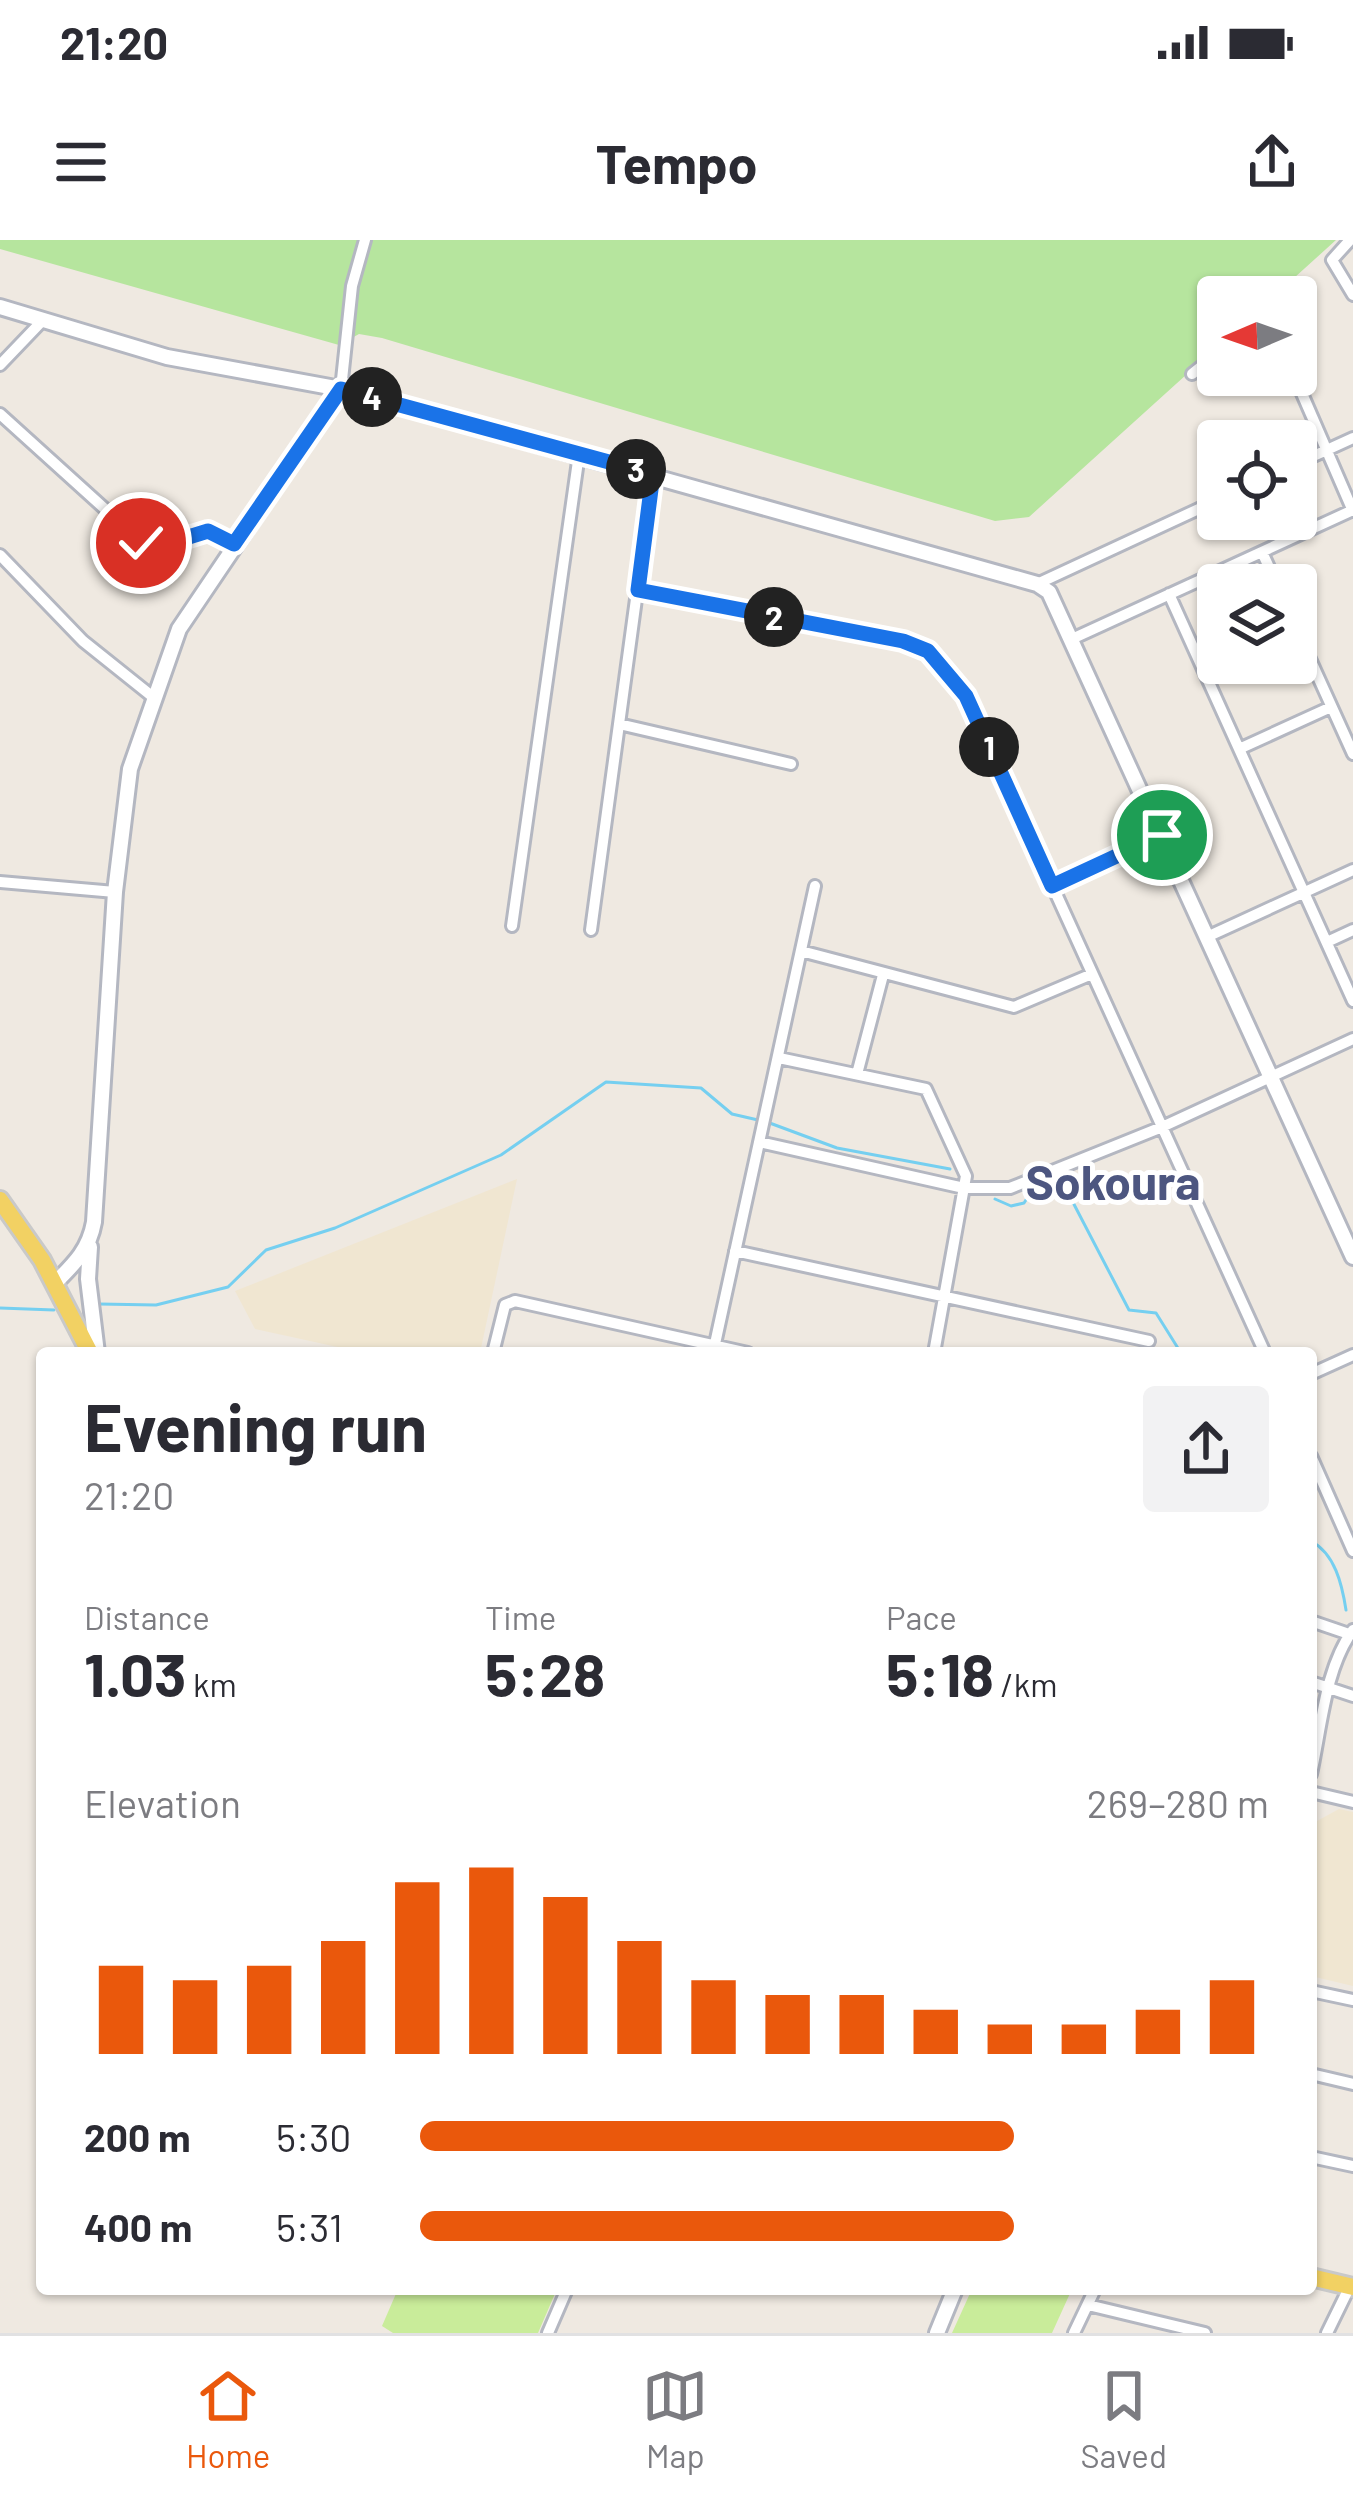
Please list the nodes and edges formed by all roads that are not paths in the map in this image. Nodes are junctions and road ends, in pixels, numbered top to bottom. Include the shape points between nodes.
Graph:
1 (365, 240) edge
2 (1351, 240) edge
3 (1353, 296) edge
4 (0, 307) edge
5 (44, 319) junction
6 (0, 365) edge
7 (1197, 370) edge
8 (1192, 374) dead end
9 (341, 389) junction
10 (1303, 396) edge
11 (0, 414) edge
12 (1353, 438) edge
13 (1325, 451) junction
14 (579, 454) junction
15 (1317, 455) edge
16 (653, 474) junction
17 (1197, 510) edge
18 (1353, 510) edge
19 (234, 544) junction
20 (1262, 552) junction
21 (0, 555) edge
22 (1267, 564) edge
23 (1037, 584) junction
24 (638, 590) junction
25 (1169, 594) junction
26 (1074, 638) junction
27 (1317, 675) edge
28 (154, 697) junction
29 (1331, 707) junction
30 (619, 724) junction
31 (1239, 749) junction
32 (1353, 754) edge
33 (790, 764) dead end
34 (1162, 835) junction
35 (1353, 870) edge
36 (0, 882) edge
37 (815, 886) dead end
38 (1052, 886) junction
39 (115, 892) junction
40 (1304, 893) junction
41 (512, 926) dead end
42 (591, 930) dead end
43 (1353, 930) edge
44 (1209, 936) junction
45 (1327, 942) junction
46 (801, 951) junction
47 (1092, 974) junction
48 (883, 975) junction
49 (1353, 1001) edge
50 (1353, 1039) edge
51 (779, 1058) junction
52 (857, 1074) junction
53 (1273, 1078) junction
54 (1162, 1127) junction
55 (759, 1142) junction
56 (964, 1188) junction
57 (0, 1200) edge
58 (91, 1241) junction
59 (735, 1251) junction
60 (1352, 1254) edge
61 (55, 1283) junction
62 (943, 1299) junction
63 (1149, 1341) dead end
64 (90, 1347) edge
65 (93, 1347) edge
66 (494, 1347) edge
67 (705, 1347) edge
68 (713, 1347) edge
69 (935, 1347) edge
70 (1261, 1347) edge
71 (1353, 1355) edge
72 (1317, 1371) edge
73 (1317, 1470) edge
74 (1353, 1551) edge
75 (1317, 1624) edge
76 (1351, 1632) edge
77 (1317, 1684) edge
78 (1330, 1687) junction
79 (1353, 1696) edge
80 (1317, 1747) edge
81 (1317, 1793) edge
82 (1353, 1802) edge
83 (1317, 1992) edge
84 (1353, 2000) edge
85 (1317, 2075) edge
86 (1353, 2084) edge
87 (1317, 2157) edge
88 (1353, 2166) edge
89 (1317, 2278) edge
90 (1351, 2286) edge
91 (564, 2295) edge
92 (953, 2295) edge
93 (1092, 2295) edge
94 (1088, 2305) junction
95 (548, 2333) edge
96 (937, 2333) edge
97 (1074, 2333) edge
98 (1205, 2333) edge
99 (1327, 2333) edge

1 - 9 street
2 - 3 street via 1332,260
4 - 5 street
5 - 6 street
5 - 9 street via 167,357
7 - 8 street
9 - 14 street
9 - 19 street
10 - 13 street
11 - 19 street via 147,547 208,531
12 - 13 street
13 - 15 street
13 - 18 street
14 - 16 street
14 - 41 street
16 - 23 street
16 - 24 street
17 - 23 street
18 - 20 street
19 - 28 street via 179,629
20 - 22 street
20 - 25 street
21 - 28 street via 83,641
23 - 26 street via 1058,604
24 - 30 street
24 - 38 street via 928,651 966,696
25 - 26 street
25 - 31 street
26 - 34 street
27 - 29 street
28 - 39 street via 130,769
29 - 31 street
29 - 32 street
30 - 33 street
30 - 42 street
31 - 40 street
34 - 38 street
34 - 44 street
35 - 40 street
36 - 39 street
37 - 46 street
38 - 47 street
39 - 58 street
40 - 44 street
40 - 45 street
43 - 45 street
44 - 53 street
45 - 49 street
46 - 48 street
46 - 51 street
47 - 48 street via 1014,1007
47 - 54 street
48 - 52 street
50 - 53 street
51 - 52 street
51 - 55 street
52 - 56 street via 926,1089 965,1171
53 - 54 street
53 - 60 street
54 - 56 street via 1010,1189
54 - 70 street
55 - 56 street
55 - 59 street
56 - 62 street
57 - 61 main road
58 - 61 street
58 - 65 street
59 - 62 street
59 - 68 street
61 - 64 main road
62 - 63 street
62 - 69 street
66 - 67 street via 505,1305 515,1301
71 - 72 street
73 - 74 street
75 - 76 street
76 - 78 street
77 - 78 street
78 - 79 street
78 - 80 street
81 - 82 street
83 - 84 street
85 - 86 street
87 - 88 street
89 - 90 main road
90 - 99 street
91 - 95 street
92 - 96 street
93 - 94 street
94 - 97 street
94 - 98 street

